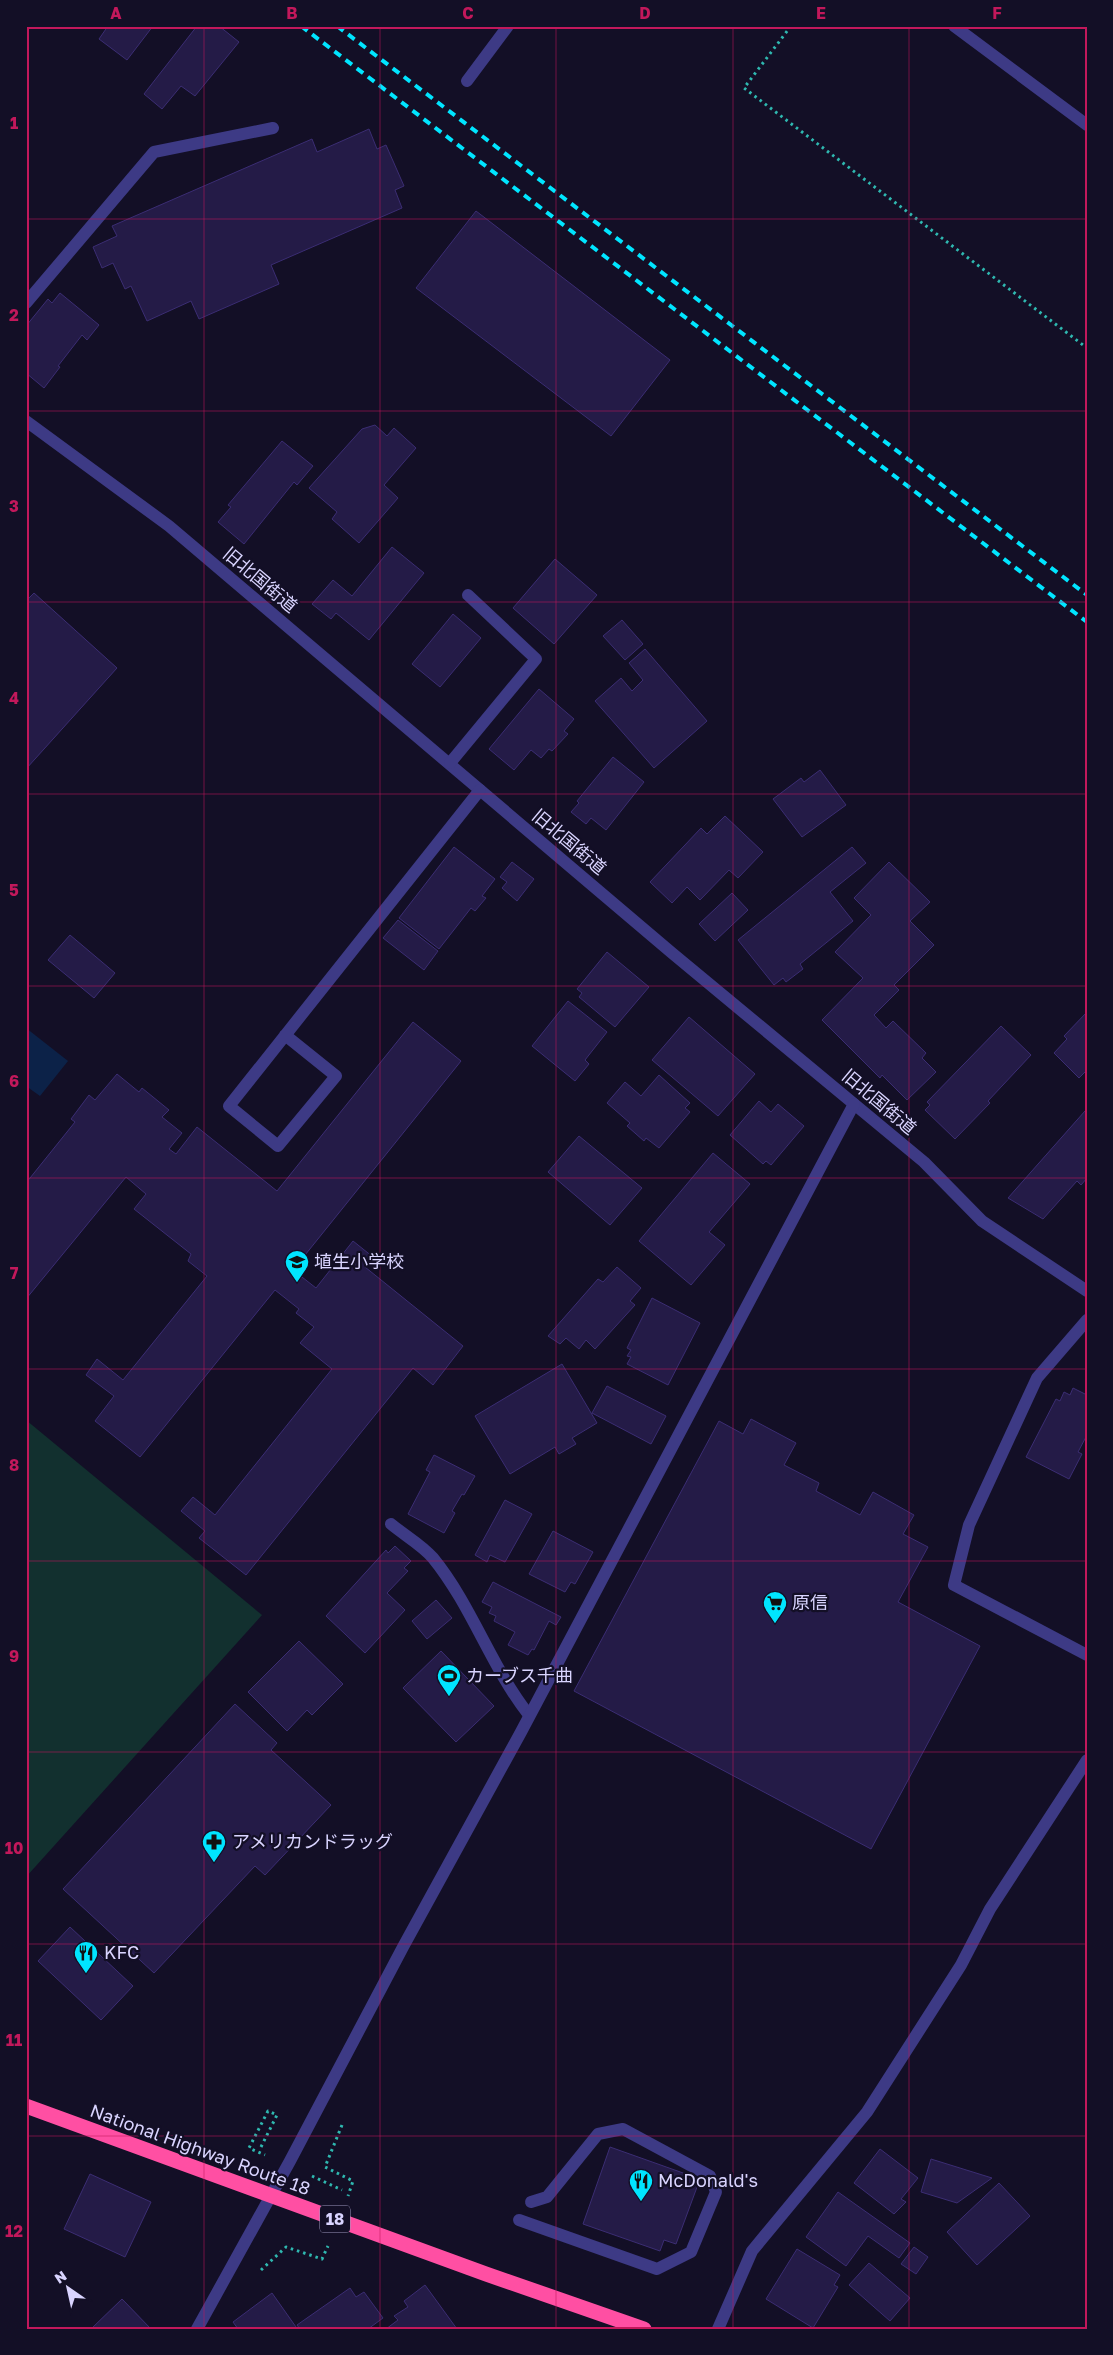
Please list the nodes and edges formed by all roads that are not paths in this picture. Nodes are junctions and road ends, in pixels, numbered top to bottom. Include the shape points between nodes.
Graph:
1 (508, 26) edge
2 (954, 26) edge
3 (467, 81) dead end
4 (1087, 125) edge
5 (273, 128) dead end
6 (26, 303) edge
7 (26, 421) edge
8 (468, 595) dead end
9 (450, 764) junction
10 (480, 790) junction
11 (286, 1036) junction
12 (854, 1104) junction
13 (1087, 1291) edge
14 (1087, 1320) edge
15 (391, 1524) dead end
16 (1087, 1655) edge
17 (529, 1715) junction
18 (1087, 1760) edge
19 (26, 2106) edge
20 (271, 2197) junction
21 (531, 2202) dead end
22 (519, 2220) dead end
23 (197, 2329) edge
24 (644, 2329) edge
25 (718, 2329) edge

1 - 3 street
2 - 4 street
5 - 6 street via 154,152
7 - 9 street, 旧北国街道 via 170,526
8 - 9 street via 536,659
9 - 10 street, 旧北国街道
10 - 11 street
10 - 12 street, 旧北国街道
11 - 11 street via 229,1106 278,1146 336,1076
12 - 13 street, 旧北国街道 via 924,1162 982,1221
12 - 17 street
14 - 16 street via 1037,1378 969,1525 954,1585
15 - 17 street via 432,1556 468,1609 515,1697
17 - 20 street
18 - 25 street via 990,1909 961,1965 867,2112 752,2251
19 - 20 highway, National Highway Route 18 / 18
20 - 23 street
20 - 24 highway, National Highway Route 18 / 18
21 - 22 street via 547,2197 598,2134 623,2129 710,2176 716,2192 691,2252 657,2269

